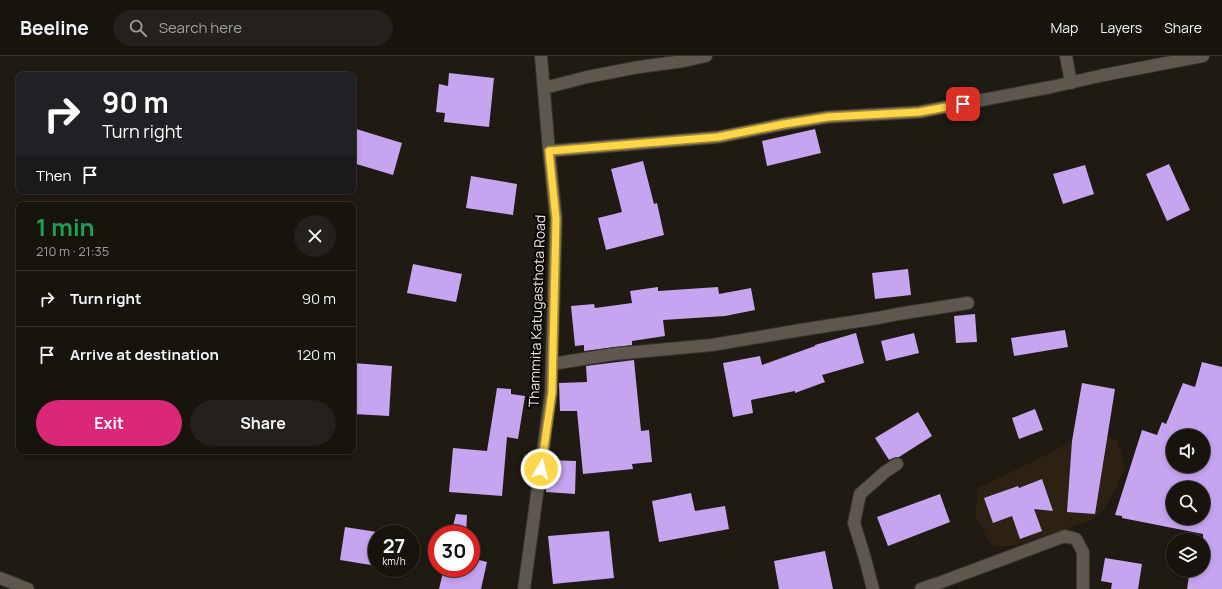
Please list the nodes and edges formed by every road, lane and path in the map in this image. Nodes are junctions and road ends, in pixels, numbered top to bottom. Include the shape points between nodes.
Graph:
1 (541, 56) edge
2 (706, 56) edge
3 (1066, 56) edge
4 (1203, 56) edge
5 (1071, 83) junction
6 (544, 88) junction
7 (549, 151) junction
8 (968, 304) dead end
9 (552, 364) junction
10 (897, 464) dead end
11 (0, 578) edge
12 (28, 589) edge
13 (524, 589) edge
14 (873, 589) edge
15 (921, 589) edge
16 (1083, 589) edge

1 - 6 street, Thammita Katugasthota Road
2 - 6 street via 684,62 595,75
3 - 5 street
4 - 5 street
5 - 7 street via 919,112 828,117 718,137
6 - 7 street, Thammita Katugasthota Road
7 - 9 street, Thammita Katugasthota Road via 556,219
8 - 9 street via 712,345 614,354
9 - 13 street, Thammita Katugasthota Road via 552,392
10 - 14 street via 860,494 854,524
11 - 12 street
15 - 16 street via 1065,536 1076,539 1083,552

